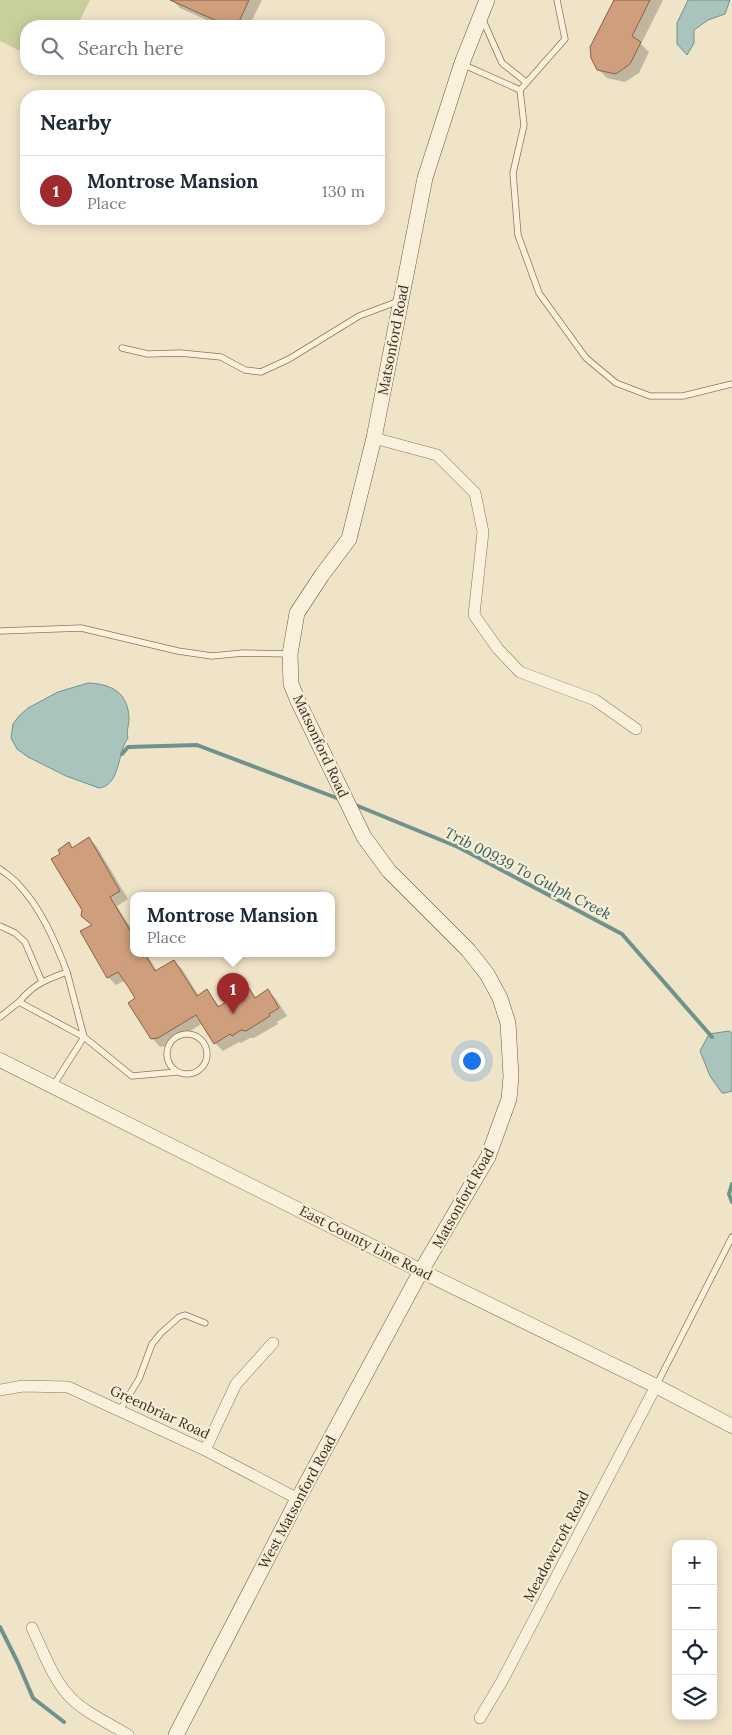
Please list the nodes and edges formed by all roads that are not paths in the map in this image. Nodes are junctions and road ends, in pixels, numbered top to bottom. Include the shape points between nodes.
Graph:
1 (487, 0) edge
2 (557, 0) edge
3 (481, 16) junction
4 (462, 63) junction
5 (526, 82) junction
6 (520, 90) junction
7 (401, 300) junction
8 (122, 348) dead end
9 (732, 384) edge
10 (374, 438) junction
11 (0, 630) edge
12 (290, 654) junction
13 (636, 729) dead end
14 (0, 869) edge
15 (0, 926) edge
16 (66, 972) junction
17 (42, 982) junction
18 (19, 1002) junction
19 (0, 1017) edge
20 (84, 1037) junction
21 (0, 1060) edge
22 (177, 1072) junction
23 (53, 1086) junction
24 (732, 1237) edge
25 (421, 1271) junction
26 (205, 1323) dead end
27 (273, 1343) dead end
28 (656, 1386) junction
29 (0, 1390) edge
30 (120, 1410) junction
31 (732, 1426) edge
32 (205, 1450) junction
33 (298, 1499) junction
34 (32, 1628) dead end
35 (480, 1718) dead end
36 (128, 1735) edge
37 (176, 1735) edge

1 - 3 main road, Matsonford Road
2 - 5 lane via 565,39
3 - 4 main road, Matsonford Road
3 - 5 lane via 502,63
4 - 6 lane
4 - 7 main road, Matsonford Road via 425,178
5 - 6 lane
6 - 9 lane via 524,125 513,173 518,235 539,293 586,358 616,383 650,396 683,396
7 - 8 lane via 359,316 289,359 261,372 245,370 221,357 148,354
7 - 10 main road, Matsonford Road
10 - 12 main road, Matsonford Road via 349,539 297,613
10 - 13 street via 437,456 475,493 483,532 474,615 498,649 520,672 595,700
11 - 12 lane via 81,628 212,656
12 - 25 main road, Matsonford Road via 292,684 298,701 364,837 390,871 488,974 508,1023 512,1076 501,1126 488,1157
14 - 16 lane via 18,883 38,911 56,944
15 - 17 lane via 25,942
16 - 17 lane
16 - 20 lane
17 - 18 lane via 31,988
18 - 19 lane
18 - 20 lane
20 - 22 lane via 132,1076
20 - 23 lane
21 - 23 street, East County Line Road
22 - 22 lane via 196,1073 205,1064 208,1052 198,1036 185,1033 169,1044 168,1062
23 - 25 street, East County Line Road
24 - 28 lane
25 - 28 street, East County Line Road
25 - 33 main road, West Matsonford Road
26 - 30 lane via 185,1315 179,1316 161,1333 152,1344 138,1379
27 - 32 street via 236,1384
28 - 31 street, East County Line Road
28 - 35 street, Meadowcroft Road
29 - 30 street, Greenbriar Road via 23,1386 68,1387
30 - 32 street, Greenbriar Road
32 - 33 street, Greenbriar Road
33 - 37 main road, West Matsonford Road
34 - 36 street via 56,1680 69,1696

